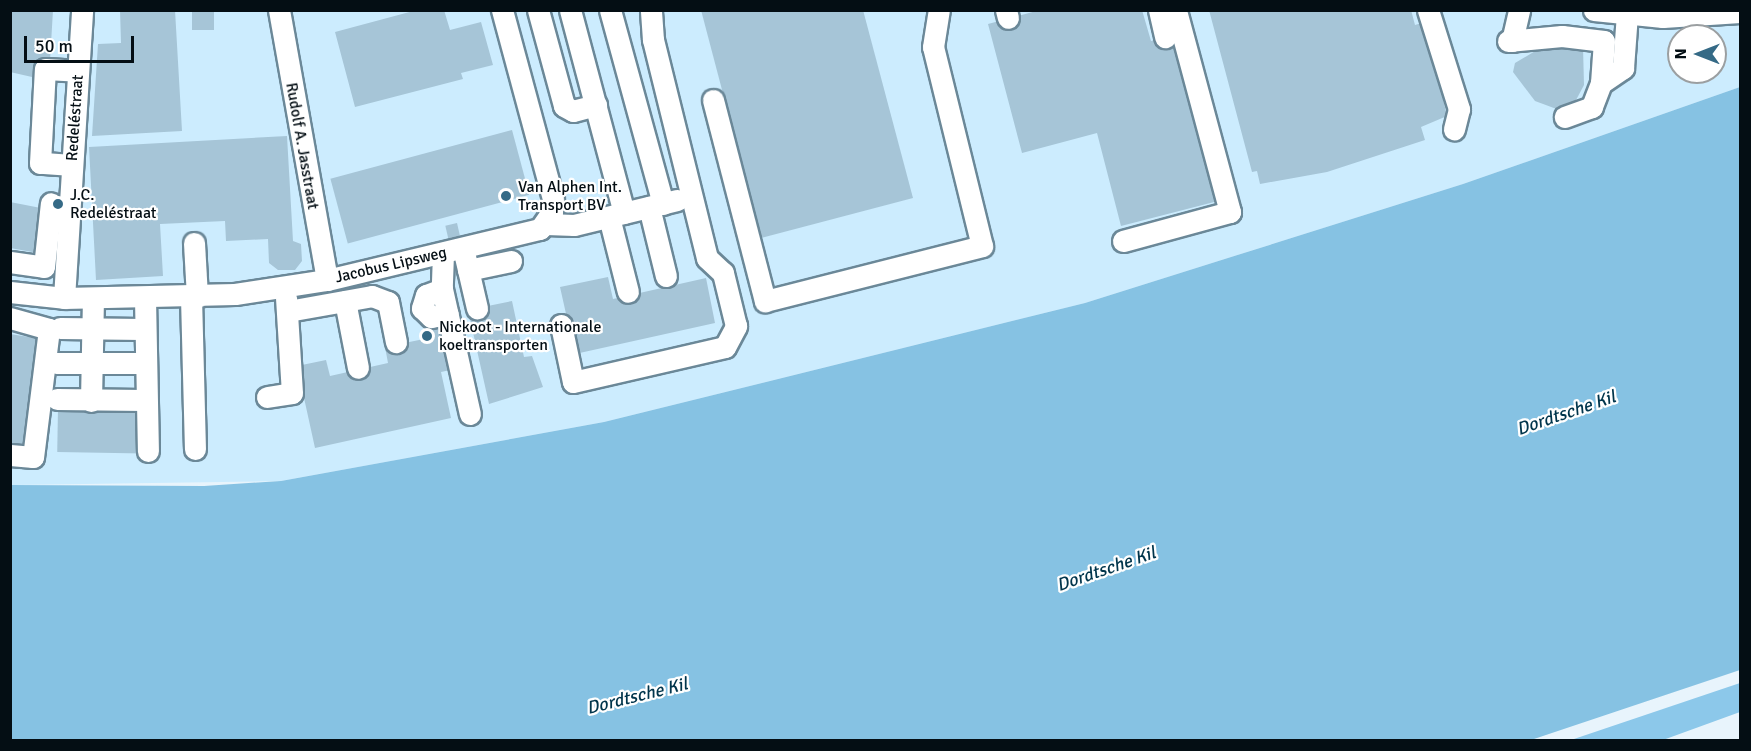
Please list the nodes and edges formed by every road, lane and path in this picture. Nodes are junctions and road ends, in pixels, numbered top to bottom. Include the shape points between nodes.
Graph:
1 (82, 10) edge
2 (279, 10) edge
3 (502, 10) edge
4 (538, 10) edge
5 (570, 10) edge
6 (610, 10) edge
7 (651, 10) edge
8 (939, 10) edge
9 (1159, 10) edge
10 (1176, 10) edge
11 (1428, 10) edge
12 (1519, 10) edge
13 (1594, 10) edge
14 (1727, 12) edge
15 (1627, 14) junction
16 (1165, 38) dead end
17 (78, 71) junction
18 (1601, 83) junction
19 (713, 100) dead end
20 (596, 105) junction
21 (1565, 117) dead end
22 (1454, 129) dead end
23 (72, 165) junction
24 (692, 197) junction
25 (51, 203) dead end
26 (656, 205) junction
27 (617, 215) junction
28 (546, 224) junction
29 (1124, 241) dead end
30 (194, 243) dead end
31 (464, 248) junction
32 (443, 253) junction
33 (511, 261) dead end
34 (10, 262) edge
35 (468, 270) junction
36 (666, 276) dead end
37 (327, 280) junction
38 (284, 287) junction
39 (628, 292) dead end
40 (16, 293) edge
41 (194, 297) junction
42 (64, 298) junction
43 (93, 298) junction
44 (145, 298) junction
45 (345, 301) junction
46 (477, 308) dead end
47 (288, 311) junction
48 (14, 319) edge
49 (561, 325) dead end
50 (60, 328) dead end
51 (142, 329) dead end
52 (93, 330) junction
53 (396, 342) dead end
54 (56, 363) dead end
55 (143, 363) dead end
56 (92, 365) junction
57 (358, 368) dead end
58 (267, 397) dead end
59 (57, 399) dead end
60 (143, 400) dead end
61 (92, 401) junction
62 (470, 414) dead end
63 (195, 449) dead end
64 (148, 451) dead end
65 (10, 455) edge

1 - 17 street, Redeléstraat
2 - 37 street, Rudolf A. Jasstraat
3 - 28 street via 553,199
4 - 20 street via 564,106 573,111
5 - 20 street
6 - 26 street
7 - 24 street via 653,40
8 - 19 street via 933,47 982,246 765,301
9 - 16 street
10 - 29 street via 1230,212
11 - 22 street via 1459,109
12 - 18 street via 1510,41 1562,36 1604,40
13 - 15 street
14 - 15 street
15 - 18 street via 1623,68
17 - 23 street, Redeléstraat
17 - 23 street via 45,69 40,163
18 - 21 street via 1592,107
20 - 27 street
23 - 42 street, Redeléstraat
24 - 26 street, Jacobus Lipsweg
24 - 49 street via 707,258 723,273 736,326 725,347 573,382
25 - 34 street via 44,267
26 - 27 street, Jacobus Lipsweg
26 - 36 street
27 - 28 street, Jacobus Lipsweg via 574,225
27 - 39 street
28 - 31 street, Jacobus Lipsweg
30 - 41 street
31 - 32 street, Jacobus Lipsweg
31 - 35 street
32 - 37 street, Jacobus Lipsweg
32 - 62 street via 442,290 426,295 422,308 431,317 448,314
33 - 35 street
35 - 46 street
37 - 38 street, Jacobus Lipsweg
38 - 41 street, Jacobus Lipsweg
38 - 47 street
40 - 42 street, Jacobus Lipsweg
40 - 48 street
41 - 44 street, Jacobus Lipsweg
41 - 63 street
42 - 43 street, Jacobus Lipsweg
43 - 44 street, Jacobus Lipsweg
43 - 52 street
44 - 64 street
45 - 47 street
45 - 53 street via 372,296 387,302
45 - 57 street
47 - 58 street via 292,393
48 - 65 street via 49,329 33,457
50 - 52 street
51 - 52 street
52 - 56 street
54 - 56 street
55 - 56 street
56 - 61 street
59 - 61 street
60 - 61 street

